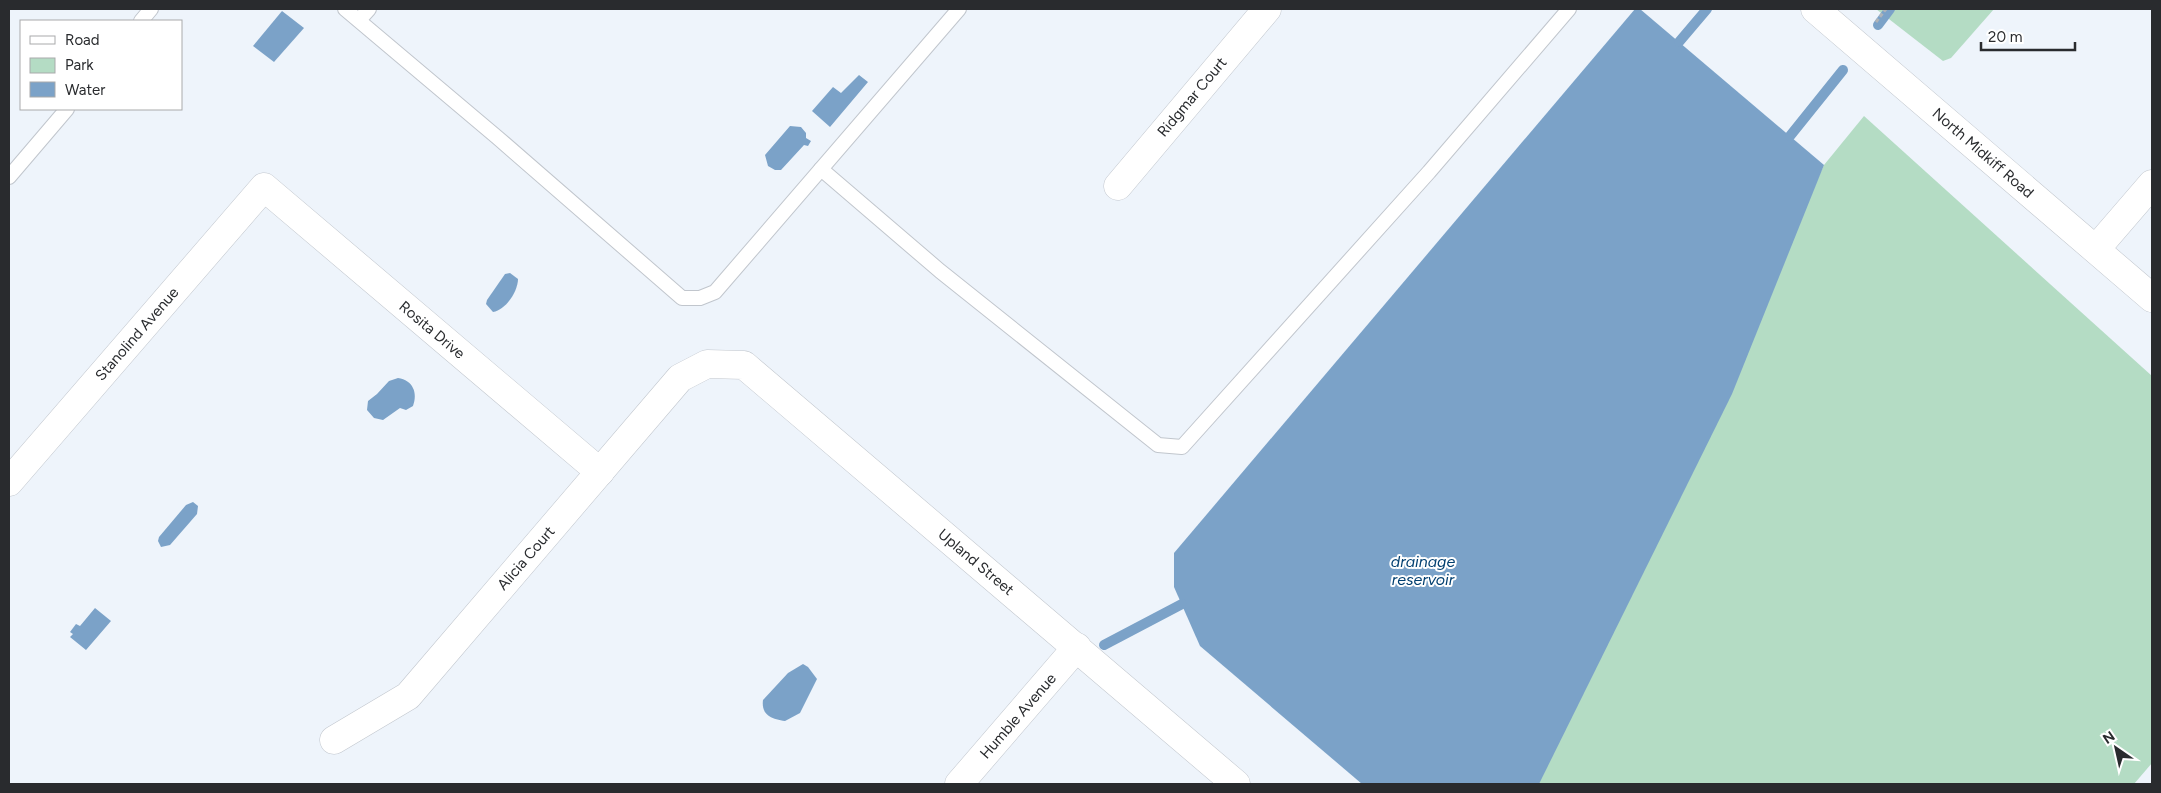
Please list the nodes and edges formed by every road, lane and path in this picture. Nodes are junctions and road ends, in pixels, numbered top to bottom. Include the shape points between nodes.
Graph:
1 (151, 9) edge
2 (345, 9) edge
3 (369, 9) edge
4 (959, 9) edge
5 (1267, 9) edge
6 (1569, 9) edge
7 (1815, 9) edge
8 (142, 20) edge
9 (359, 20) junction
10 (66, 110) edge
11 (820, 169) junction
12 (9, 177) edge
13 (2152, 184) edge
14 (1118, 186) dead end
15 (264, 187) joint
16 (2096, 249) junction
17 (2152, 298) edge
18 (707, 364) joint
19 (600, 472) junction
20 (9, 482) edge
21 (1077, 647) junction
22 (334, 740) dead end
23 (959, 784) edge
24 (1236, 784) edge

1 - 8 lane
2 - 9 lane
3 - 9 lane
4 - 11 lane
5 - 14 street, Ridgmar Court
6 - 11 lane via 1429,172 1182,447 1158,445 940,271
7 - 16 street, North Midkiff Road
9 - 11 lane via 682,298 700,298 715,292
10 - 12 lane
13 - 16 street
15 - 19 street, Rosita Drive
15 - 20 street, Stanolind Avenue
16 - 17 street, North Midkiff Road
18 - 19 street, Alicia Court via 680,378
18 - 21 street, Upland Street via 744,365
19 - 22 street, Alicia Court via 408,696
21 - 23 street, Humble Avenue
21 - 24 street, Upland Street

